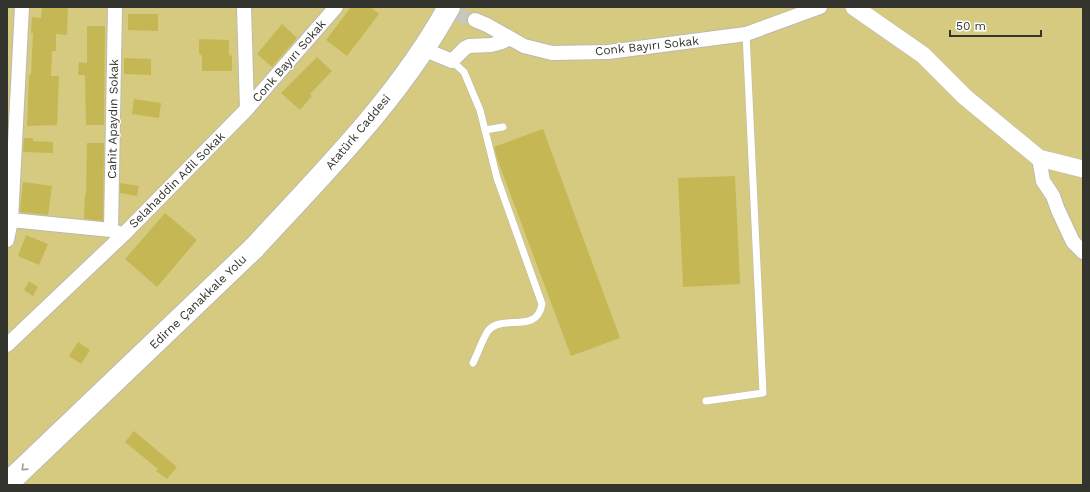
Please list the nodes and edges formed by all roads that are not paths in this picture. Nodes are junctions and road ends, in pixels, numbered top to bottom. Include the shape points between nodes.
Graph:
1 (22, 7) edge
2 (115, 7) edge
3 (244, 7) edge
4 (336, 7) edge
5 (449, 7) edge
6 (820, 7) edge
7 (854, 7) edge
8 (475, 20) tunnel mouth
9 (746, 34) junction
10 (510, 38) junction
11 (423, 49) junction
12 (452, 61) junction
13 (13, 64) edge
14 (246, 109) junction
15 (503, 127) dead end
16 (485, 130) junction
17 (1040, 158) junction
18 (1083, 169) edge
19 (9, 219) edge
20 (117, 233) junction
21 (7, 240) edge
22 (254, 248) junction
23 (1083, 252) edge
24 (7, 345) edge
25 (473, 363) dead end
26 (706, 401) dead end
27 (7, 484) edge
28 (26, 485) edge

1 - 13 street
2 - 20 street, Cahit Apaydın Sokak
3 - 14 street, Conk Bayırı Sokak
4 - 14 street, Conk Bayırı Sokak
5 - 11 main road, Atatürk Caddesi
6 - 9 street, Conk Bayırı Sokak
7 - 17 street via 923,55 965,97
8 - 10 street, Conk Bayırı Sokak
9 - 10 street, Conk Bayırı Sokak via 608,52 552,53 524,46
9 - 26 lane via 763,393
10 - 12 street via 491,45 469,46
11 - 12 street
11 - 22 main road, Atatürk Caddesi via 370,120
12 - 16 lane via 464,72 480,110
13 - 19 street
14 - 20 street, Selahaddin Adil Sokak
15 - 16 lane
16 - 25 lane via 497,178 542,304 540,313 532,320 500,324 488,331
17 - 18 street
17 - 23 street via 1043,181 1053,196 1073,242
19 - 20 street, Selahaddin Adil Sokak
19 - 21 street
20 - 24 street
22 -> 27 main road, Edirne Çanakkale Yolu
22 - 28 main road, Edirne Çanakkale Yolu via 89,424

